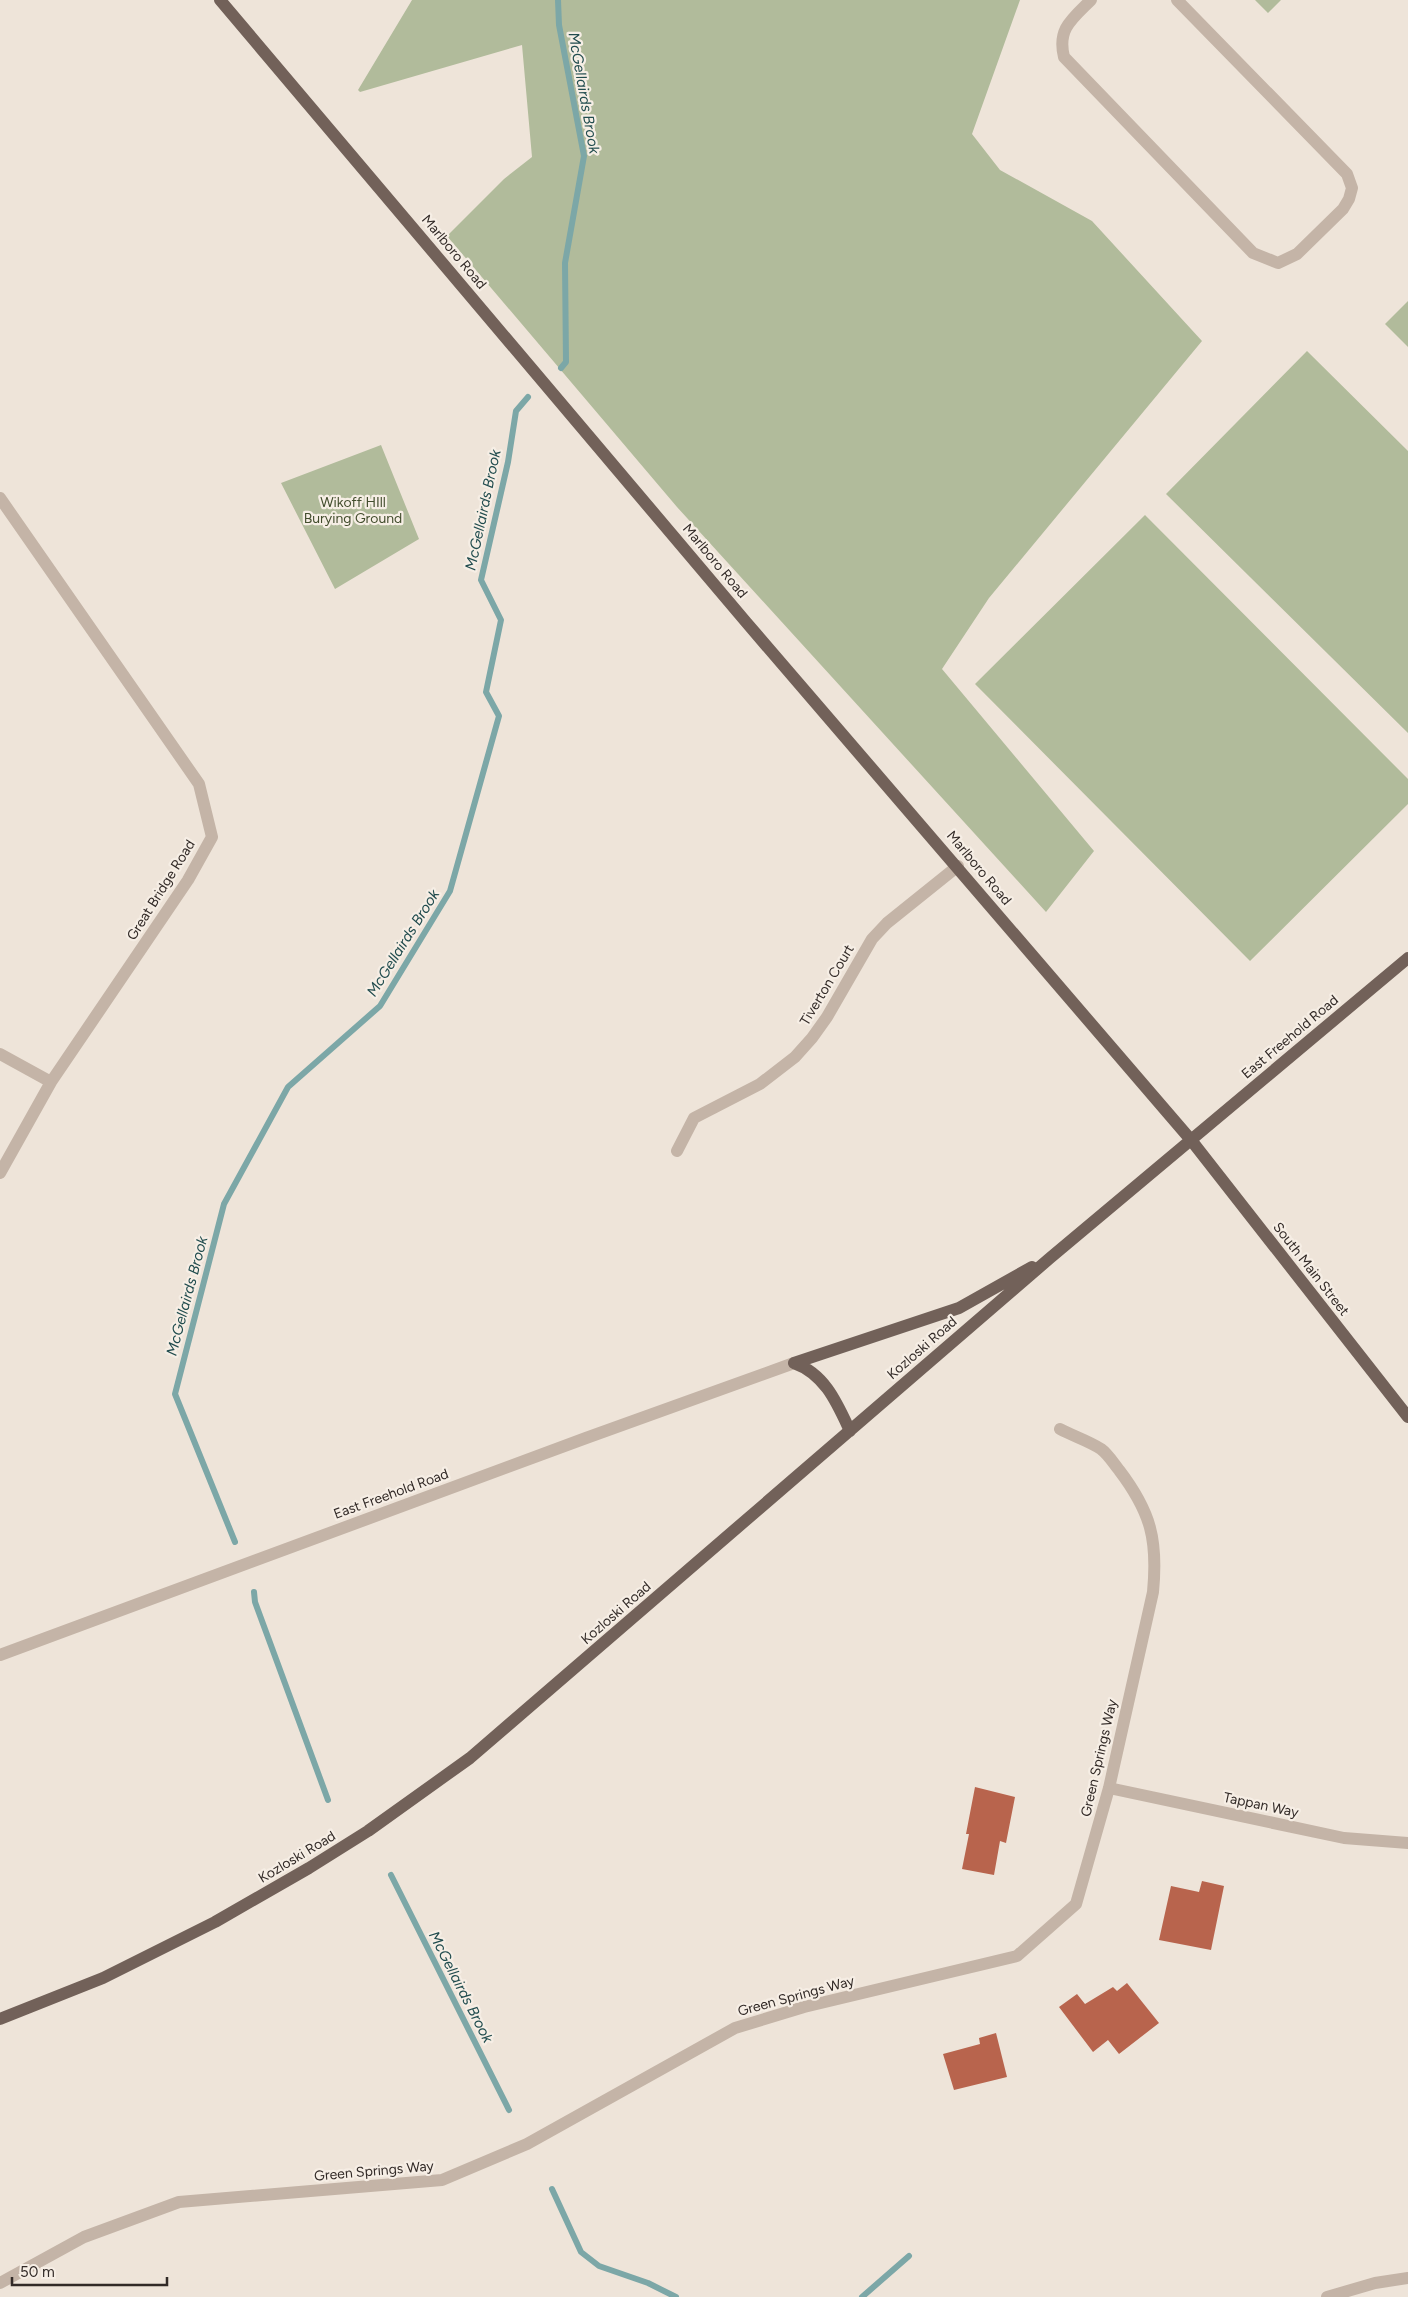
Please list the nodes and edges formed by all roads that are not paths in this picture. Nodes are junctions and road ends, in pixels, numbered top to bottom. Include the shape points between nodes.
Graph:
1 (220, 0) edge
2 (1091, 0) edge
3 (1177, 0) edge
4 (0, 498) edge
5 (958, 866) junction
6 (1408, 958) edge
7 (0, 1054) edge
8 (52, 1082) junction
9 (1191, 1140) junction
10 (677, 1151) dead end
11 (0, 1173) edge
12 (1050, 1258) junction
13 (794, 1363) junction
14 (1408, 1417) edge
15 (1060, 1429) dead end
16 (850, 1431) junction
17 (0, 1655) edge
18 (1110, 1788) junction
19 (1408, 1843) edge
20 (0, 2019) edge
21 (1408, 2278) edge
22 (0, 2283) edge
23 (1327, 2297) edge

1 - 5 main road, Marlboro Road via 746,622
2 - 3 street via 1063,32 1064,57 1253,253 1278,263 1297,254 1343,209 1352,188 1347,174
4 - 8 street, Great Bridge Road via 198,784 212,837 188,880
5 - 9 main road, Marlboro Road
5 - 10 street, Tiverton Court via 872,939 827,1016 795,1057 760,1084 694,1118
6 - 9 main road, East Freehold Road
7 - 8 street
8 - 11 street, Great Bridge Road
9 - 12 main road, Kozloski Road
9 - 14 main road, South Main Street
12 - 13 main road via 959,1308
12 - 16 main road, Kozloski Road
13 - 16 main road via 806,1368 826,1386
13 - 17 street, East Freehold Road
15 - 18 street, Green Springs Way via 1103,1450 1130,1484 1154,1539 1153,1592
16 - 20 main road, Kozloski Road via 470,1758 376,1825 215,1922 103,1978
18 - 19 street, Tappan Way via 1344,1838
18 - 22 street, Green Springs Way via 1076,1904 1017,1956 804,2006 734,2028 527,2144 442,2180 179,2202 84,2237
21 - 23 street via 1374,2283

